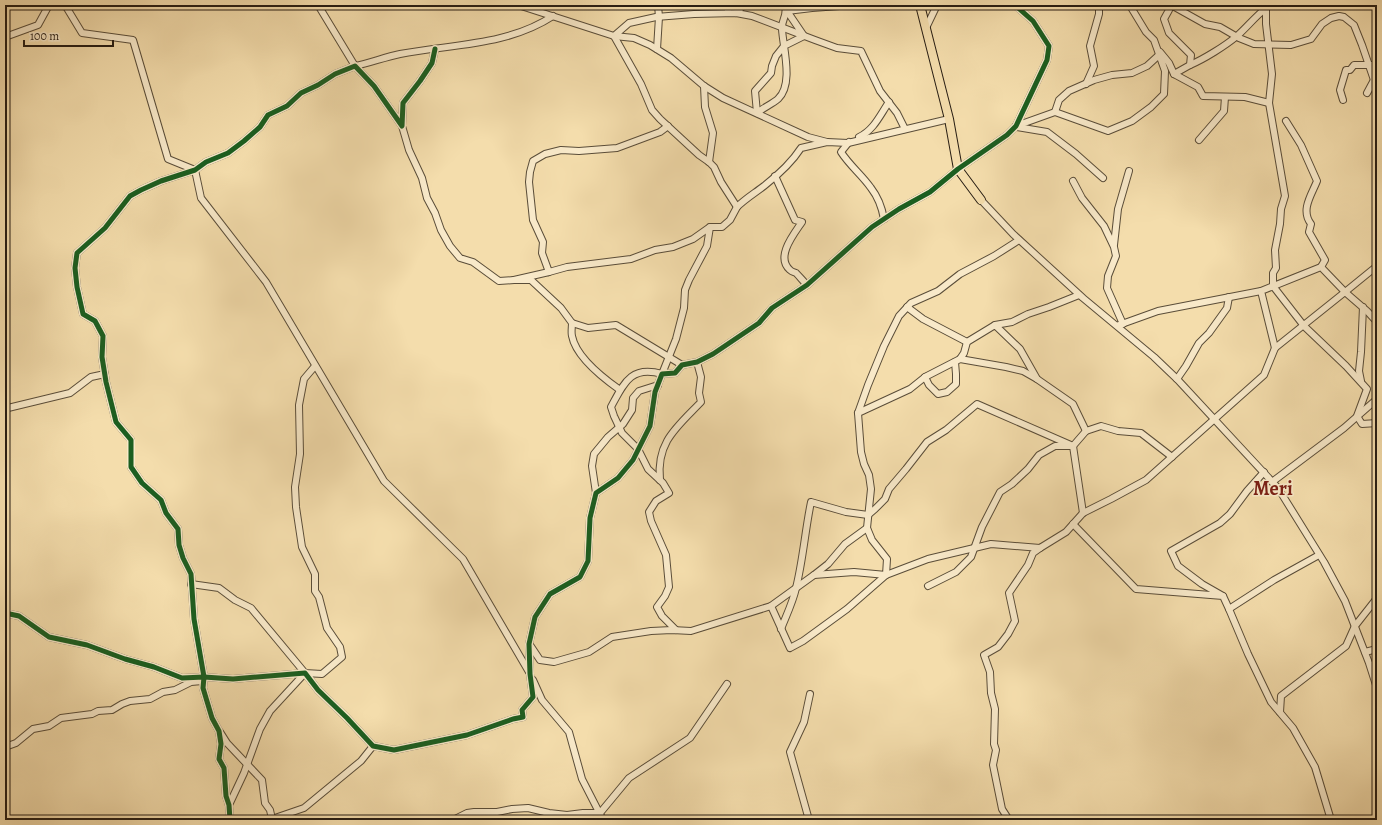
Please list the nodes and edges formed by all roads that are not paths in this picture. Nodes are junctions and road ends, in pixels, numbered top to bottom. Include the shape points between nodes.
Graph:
1 (50, 5) edge
2 (65, 5) edge
3 (318, 5) edge
4 (518, 5) edge
5 (658, 5) edge
6 (728, 5) edge
7 (744, 5) edge
8 (853, 5) edge
9 (920, 5) edge
10 (937, 5) edge
11 (1015, 5) edge
12 (1098, 5) edge
13 (1132, 5) edge
14 (1166, 5) edge
15 (1171, 5) edge
16 (1266, 6) edge
17 (786, 8) edge
18 (728, 13) junction
19 (736, 13) junction
20 (554, 16) junction
21 (659, 17) junction
22 (782, 27) junction
23 (926, 28) junction
24 (614, 36) junction
25 (804, 36) junction
26 (5, 37) edge
27 (1236, 37) junction
28 (1269, 45) junction
29 (784, 46) junction
30 (435, 49) junction
31 (657, 49) junction
32 (1158, 52) junction
33 (1190, 65) junction
34 (1377, 65) edge
35 (355, 66) junction
36 (1369, 66) junction
37 (1174, 74) junction
38 (1375, 79) edge
39 (1086, 84) junction
40 (704, 86) junction
41 (1367, 94) dead end
42 (1225, 97) junction
43 (1343, 100) dead end
44 (889, 102) junction
45 (1269, 103) junction
46 (1055, 112) junction
47 (757, 113) junction
48 (948, 119) junction
49 (1286, 121) dead end
50 (402, 126) junction
51 (668, 126) junction
52 (1016, 126) junction
53 (905, 129) junction
54 (1199, 140) dead end
55 (828, 142) junction
56 (848, 143) junction
57 (709, 162) junction
58 (958, 169) junction
59 (195, 170) junction
60 (1129, 171) dead end
61 (775, 176) junction
62 (1103, 178) dead end
63 (1073, 181) dead end
64 (981, 200) joint
65 (737, 207) junction
66 (884, 219) junction
67 (710, 227) junction
68 (1019, 240) junction
69 (1114, 247) junction
70 (1377, 266) edge
71 (1321, 267) junction
72 (549, 272) junction
73 (514, 280) junction
74 (807, 285) junction
75 (1273, 286) junction
76 (1261, 291) junction
77 (1345, 292) junction
78 (1079, 294) junction
79 (1229, 297) junction
80 (907, 307) junction
81 (1362, 307) junction
82 (1377, 322) edge
83 (572, 323) junction
84 (1123, 324) junction
85 (995, 325) junction
86 (1116, 326) junction
87 (1304, 326) junction
88 (967, 342) junction
89 (1275, 348) junction
90 (668, 358) junction
91 (958, 360) junction
92 (697, 362) junction
93 (682, 365) junction
94 (315, 366) junction
95 (105, 374) junction
96 (662, 374) junction
97 (925, 377) junction
98 (1037, 379) junction
99 (1177, 379) junction
100 (1361, 381) junction
101 (658, 385) junction
102 (620, 390) junction
103 (1377, 400) edge
104 (5, 410) edge
105 (858, 412) junction
106 (1357, 416) junction
107 (1215, 418) junction
108 (1377, 422) edge
109 (619, 427) junction
110 (1086, 431) junction
111 (1073, 446) junction
112 (638, 449) junction
113 (1172, 457) junction
114 (1264, 472) junction
115 (660, 480) junction
116 (1272, 482) junction
117 (596, 493) junction
118 (1083, 513) junction
119 (868, 515) junction
120 (1073, 524) junction
121 (867, 528) junction
122 (975, 548) junction
123 (1040, 548) junction
124 (1319, 555) junction
125 (886, 575) junction
126 (814, 576) junction
127 (191, 584) junction
128 (928, 586) dead end
129 (796, 590) junction
130 (1223, 596) junction
131 (1377, 598) edge
132 (771, 606) junction
133 (1229, 609) junction
134 (5, 613) edge
135 (1355, 626) junction
136 (781, 629) junction
137 (676, 630) junction
138 (529, 644) junction
139 (1377, 650) edge
140 (1365, 652) junction
141 (305, 673) junction
142 (530, 674) junction
143 (203, 679) junction
144 (727, 684) dead end
145 (1377, 688) edge
146 (810, 694) dead end
147 (1280, 712) junction
148 (219, 731) junction
149 (373, 746) junction
150 (5, 747) edge
151 (248, 764) junction
152 (229, 805) junction
153 (600, 813) junction
154 (271, 819) edge
155 (230, 820) edge
156 (280, 820) edge
157 (453, 820) edge
158 (597, 820) edge
159 (603, 820) edge
160 (809, 820) edge
161 (1008, 820) edge
162 (1331, 820) edge

1 - 26 street via 38,26
2 - 59 street via 82,34 133,40 168,159
3 - 35 street
4 - 20 street
5 - 21 street
6 - 18 street
7 - 19 street
8 - 17 street
9 - 23 main road
10 - 23 street
11 - 52 street via 1033,21 1049,46 1047,60
12 - 39 street via 1099,14 1090,46 1094,66
13 - 32 street via 1146,32 1154,40
14 - 33 street via 1169,10 1164,19 1169,33 1191,55
15 - 27 street via 1205,24 1220,27
16 - 27 street
16 - 28 street
17 - 22 street
17 - 25 street
18 - 19 street
18 - 21 street
19 - 22 street
20 - 24 street
20 - 30 street via 538,26 496,40
21 - 24 street via 629,23
21 - 31 street
22 - 25 street
22 - 29 street
23 - 48 main road
24 - 31 street via 634,38
24 - 51 street via 641,84 652,110
25 - 29 street
25 - 44 street via 837,48 861,51 880,91
27 - 28 street via 1254,44
27 - 33 street
28 - 36 street via 1291,45 1311,39 1322,24 1331,18 1344,17 1354,25
28 - 45 street via 1272,74
29 - 47 street via 776,56 771,73 755,91
29 - 47 street via 787,79 783,92
30 - 35 street via 399,54
30 - 50 street via 432,63 403,104
31 - 40 street
32 - 37 street via 1169,63
32 - 39 street via 1147,66 1132,73 1112,75
32 - 46 street via 1165,71 1164,94 1132,121 1108,131
33 - 37 street
34 - 36 street
35 - 50 street via 374,86
35 - 59 street via 301,93 287,106 268,115 260,127 228,153 206,162
36 - 38 street
36 - 43 street via 1354,66 1346,70 1340,90
37 - 42 street via 1198,87 1203,96
38 - 41 street
39 - 46 street via 1059,100
40 - 47 street via 723,98
40 - 57 street via 705,107 713,133
42 - 45 street via 1245,97
42 - 54 street via 1224,111
44 - 53 street
44 - 56 street via 866,134
45 - 75 street via 1285,196 1275,250
46 - 52 street
47 - 55 street via 808,138
48 - 53 street
48 - 58 main road
49 - 71 street via 1301,145 1317,181 1308,198 1306,212 1311,224 1309,232 1325,260
50 - 73 street via 427,198 450,246 460,258 473,262 499,281
51 - 57 street
51 - 72 street via 660,132 617,148 561,150 545,154 533,161 529,182 533,220 543,242 542,253
52 - 58 street
52 - 62 street via 1047,132
53 - 56 street
55 - 56 street
55 - 61 street via 801,148
56 - 66 street via 841,152 872,188
57 - 65 street
58 - 64 main road
58 - 66 street via 930,192
59 - 94 street via 201,198 266,282
59 - 95 street via 161,181 130,196 105,228 78,253 75,268 83,314 95,321 103,336 102,357
60 - 69 street via 1118,209
61 - 65 street
61 - 74 street via 796,220 802,222 786,248 786,262 789,270 796,273
63 - 69 street via 1082,198 1104,226
64 - 68 street
65 - 67 street via 730,220 722,227
66 - 74 street
67 - 72 street via 693,239 631,259 567,267
67 - 90 street via 707,246 689,280 676,339
68 - 78 street
68 - 80 street via 960,274 938,291
69 - 84 street via 1116,256 1106,288
70 - 77 street
71 - 75 street
71 - 77 street
72 - 73 street
73 - 83 street via 531,280 561,308
74 - 92 street via 772,308 759,323
75 - 76 street
75 - 87 street
76 - 79 street
76 - 89 street
77 - 81 street
77 - 87 street
78 - 85 street via 1012,322
78 - 86 street
79 - 84 street via 1158,311
79 - 99 street via 1227,308 1199,343
80 - 88 street via 923,319
80 - 105 street via 899,316 884,346
81 - 82 street
81 - 100 street via 1359,371
83 - 90 street via 588,328 616,325
83 - 102 street via 572,336 577,350 596,371
84 - 86 street
85 - 88 street
85 - 98 street via 1020,349
86 - 99 street
87 - 89 street
87 - 100 street
88 - 91 street
89 - 107 street via 1264,375
90 - 93 street
90 - 96 street
91 - 97 street
91 - 97 street via 956,384 947,392 938,394
91 - 98 street via 1023,371
92 - 93 street
92 - 115 street via 701,377 701,402 678,426 663,447 659,466
93 - 96 street via 675,374
94 - 141 street via 304,379 299,405 300,454 295,487 296,507 302,547 315,574 315,591 327,628 340,647 342,657 322,674
94 - 142 street via 384,481 463,559
95 - 104 street via 91,377 70,393
95 - 127 street via 116,422 131,440 132,466 142,483 161,500 166,513 178,529 179,545 191,574
96 - 101 street
96 - 102 street via 650,370 636,373
97 - 105 street via 910,389
98 - 110 street via 1073,404
99 - 107 street
100 - 106 street via 1367,388
101 - 109 street via 639,391 632,398 632,410
101 - 112 street via 650,426
102 - 109 street via 611,407
103 - 106 street
105 - 119 street via 861,452 871,489
106 - 108 street via 1362,424
106 - 116 street
107 - 113 street
107 - 114 street
109 - 112 street
109 - 117 street via 594,454 592,466
110 - 111 street
110 - 113 street via 1101,426 1141,433
111 - 118 street
111 - 119 street via 977,404 927,442 889,489 885,499
111 - 122 street via 1055,446 1039,455 1028,469 1000,492
112 - 115 street via 648,469
112 - 117 street via 633,460 618,478
113 - 118 street via 1146,480
114 - 116 street
114 - 130 street via 1220,523 1171,551 1178,566
115 - 137 street via 669,493 656,501 649,512 666,556 669,587 657,607
116 - 124 street
117 - 138 street via 590,518 588,561 580,577 550,594 535,617
118 - 120 street
119 - 121 street
119 - 129 street via 811,502
120 - 123 street via 1066,532
120 - 130 street via 1136,589
121 - 125 street via 872,540 887,559
121 - 126 street via 845,544
122 - 123 street via 991,544
122 - 125 street via 928,559
122 - 128 street via 971,557 956,572
123 - 161 street via 1033,553 1028,565 1009,592 1015,621 998,647 984,655 990,672 995,709 996,750 993,765 1002,809
124 - 133 street
124 - 135 street via 1345,601
125 - 126 street via 854,572
125 - 136 street via 803,642 790,648
126 - 129 street
127 - 141 street via 219,588 251,608
127 - 143 street
129 - 132 street
129 - 136 street
130 - 133 street
131 - 135 street
132 - 136 street
132 - 137 street via 691,631
133 - 147 street via 1271,702
134 - 143 street via 19,616 49,637 87,645 182,678
135 - 140 street
135 - 147 street via 1346,646 1282,696
137 - 138 street via 612,637 589,652 554,662 540,660
138 - 142 street
139 - 140 street
140 - 145 street
141 - 143 street
141 - 149 street via 318,690
141 - 151 street via 270,711 260,729
142 - 149 street via 534,696 522,710 523,717 467,735 418,746 394,750
142 - 153 street via 542,700 570,732 582,779
143 - 148 street via 203,688 212,718
143 - 150 street via 175,690 162,692 150,699 130,701 112,710 62,718 49,726 33,729 16,744
144 - 153 street via 690,738 629,778
146 - 160 street via 804,722 790,752
147 - 162 street via 1293,728 1315,767
148 - 151 street
148 - 152 street via 219,758 224,768
149 - 154 street via 361,761 304,808
151 - 152 street
151 - 154 street via 262,780 265,803 270,810
152 - 155 street
153 - 157 street via 567,815 528,808 467,813
153 - 158 street
153 - 159 street
154 - 156 street

